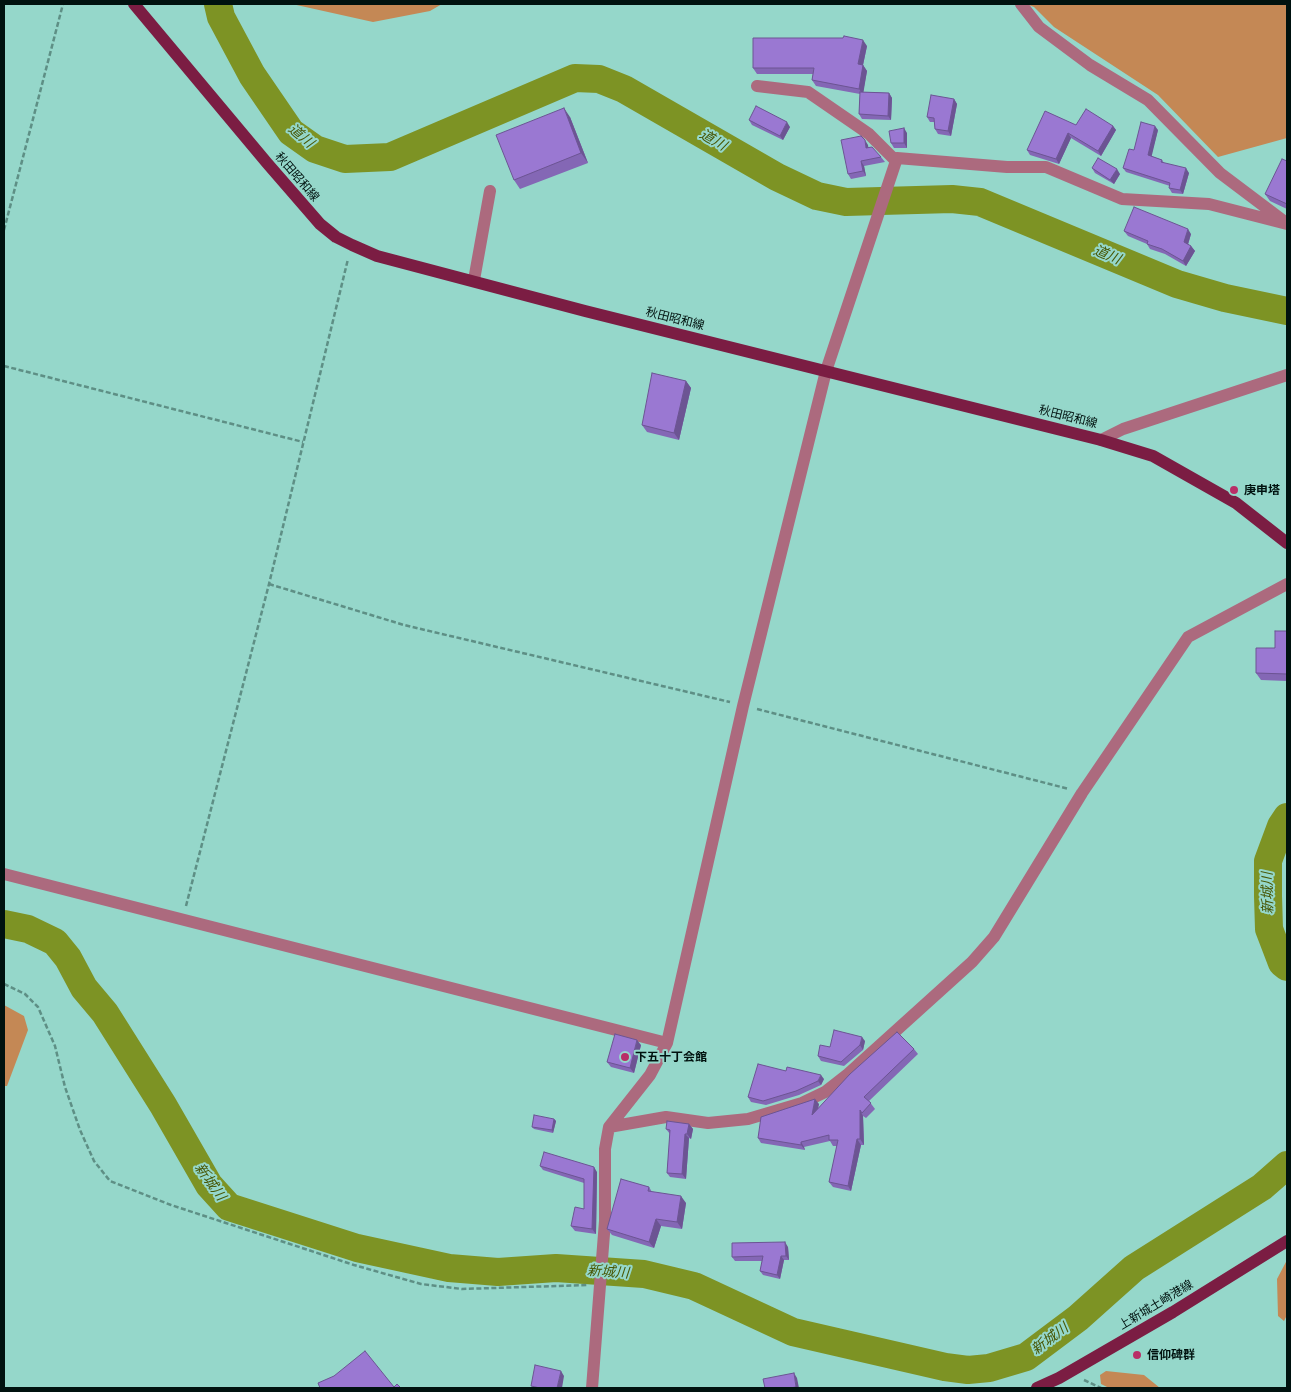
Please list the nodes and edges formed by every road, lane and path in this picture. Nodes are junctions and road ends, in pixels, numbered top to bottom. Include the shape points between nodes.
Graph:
1 (63, 4) edge
2 (134, 4) edge
3 (1021, 4) edge
4 (758, 86) dead end
5 (896, 161) junction
6 (490, 191) dead end
7 (1287, 224) edge
8 (4, 230) edge
9 (352, 245) junction
10 (474, 280) junction
11 (4, 366) edge
12 (826, 371) junction
13 (1287, 375) edge
14 (1101, 440) junction
15 (304, 442) junction
16 (1287, 543) edge
17 (269, 584) junction
18 (1287, 584) edge
19 (743, 706) junction
20 (1082, 793) junction
21 (4, 874) edge
22 (182, 919) junction
23 (4, 984) edge
24 (667, 1043) junction
25 (609, 1127) junction
26 (1287, 1241) edge
27 (601, 1286) junction
28 (592, 1388) edge
29 (1037, 1388) edge

1 - 8 path
2 - 9 main road, 秋田昭和線 via 320,224
3 - 7 street via 1039,27 1090,65 1148,100 1220,173
4 - 5 street via 808,92 869,134
5 - 7 street via 897,158 1046,167 1122,199 1209,204
5 - 12 street
6 - 10 street
9 - 10 main road, 秋田昭和線 via 376,256
9 - 15 path
10 - 12 main road, 秋田昭和線
11 - 15 path
12 - 14 main road, 秋田昭和線
12 - 19 street
13 - 14 street via 1123,429
14 - 16 main road, 秋田昭和線 via 1153,456 1192,477 1236,503
15 - 17 path
17 - 19 path via 404,625
17 - 22 path
18 - 20 street via 1188,637
19 - 20 path
19 - 24 street
20 - 25 street via 994,937 977,956 825,1092 802,1103 748,1119 708,1123 666,1117
21 - 22 street
22 - 24 street
23 - 27 path via 25,994 38,1007 55,1046 80,1130 94,1161 110,1180 171,1205 421,1284 462,1289
24 - 25 street via 650,1075
25 - 27 street via 605,1149
26 - 29 main road, 上新城土崎港線 via 1173,1312
27 - 28 street

